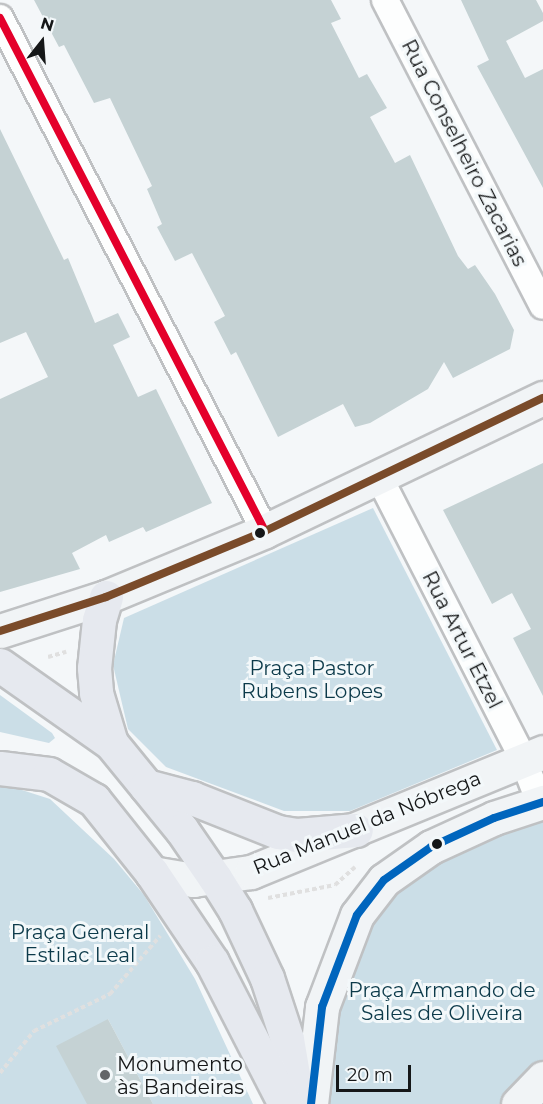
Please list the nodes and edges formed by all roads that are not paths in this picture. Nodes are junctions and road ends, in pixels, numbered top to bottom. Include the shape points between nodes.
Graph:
1 (385, 0) edge
2 (0, 18) edge
3 (543, 306) edge
4 (543, 398) edge
5 (380, 479) junction
6 (265, 531) junction
7 (106, 597) junction
8 (0, 631) edge
9 (0, 665) edge
10 (111, 743) junction
11 (533, 755) edge
12 (0, 768) edge
13 (146, 786) junction
14 (542, 803) edge
15 (356, 830) junction
16 (152, 873) junction
17 (215, 878) junction
18 (543, 1078) edge
19 (285, 1104) edge
20 (298, 1104) edge
21 (311, 1104) edge
22 (518, 1104) edge

1 - 3 street, Rua Conselheiro Zacarias
2 - 6 street
4 - 5 street
5 - 6 street
5 - 11 street, Rua Artur Etzel
6 - 7 street
7 - 8 street
7 - 10 main road via 99,620 94,669 96,693
9 - 10 main road
10 - 13 main road
11 - 14 street, Rua Artur Etzel
11 - 15 street, Rua Manuel da Nóbrega
12 - 16 main road via 49,774 94,800
13 - 15 main road via 192,798 278,832 297,835
13 - 17 main road
14 - 21 street via 495,818 431,848 384,880 357,915 322,1007
15 - 17 street, Rua Manuel da Nóbrega via 251,872
16 - 17 street, Rua Manuel da Nóbrega via 179,879
16 - 19 main road via 212,962
17 - 20 main road via 267,978 287,1040
18 - 22 street

